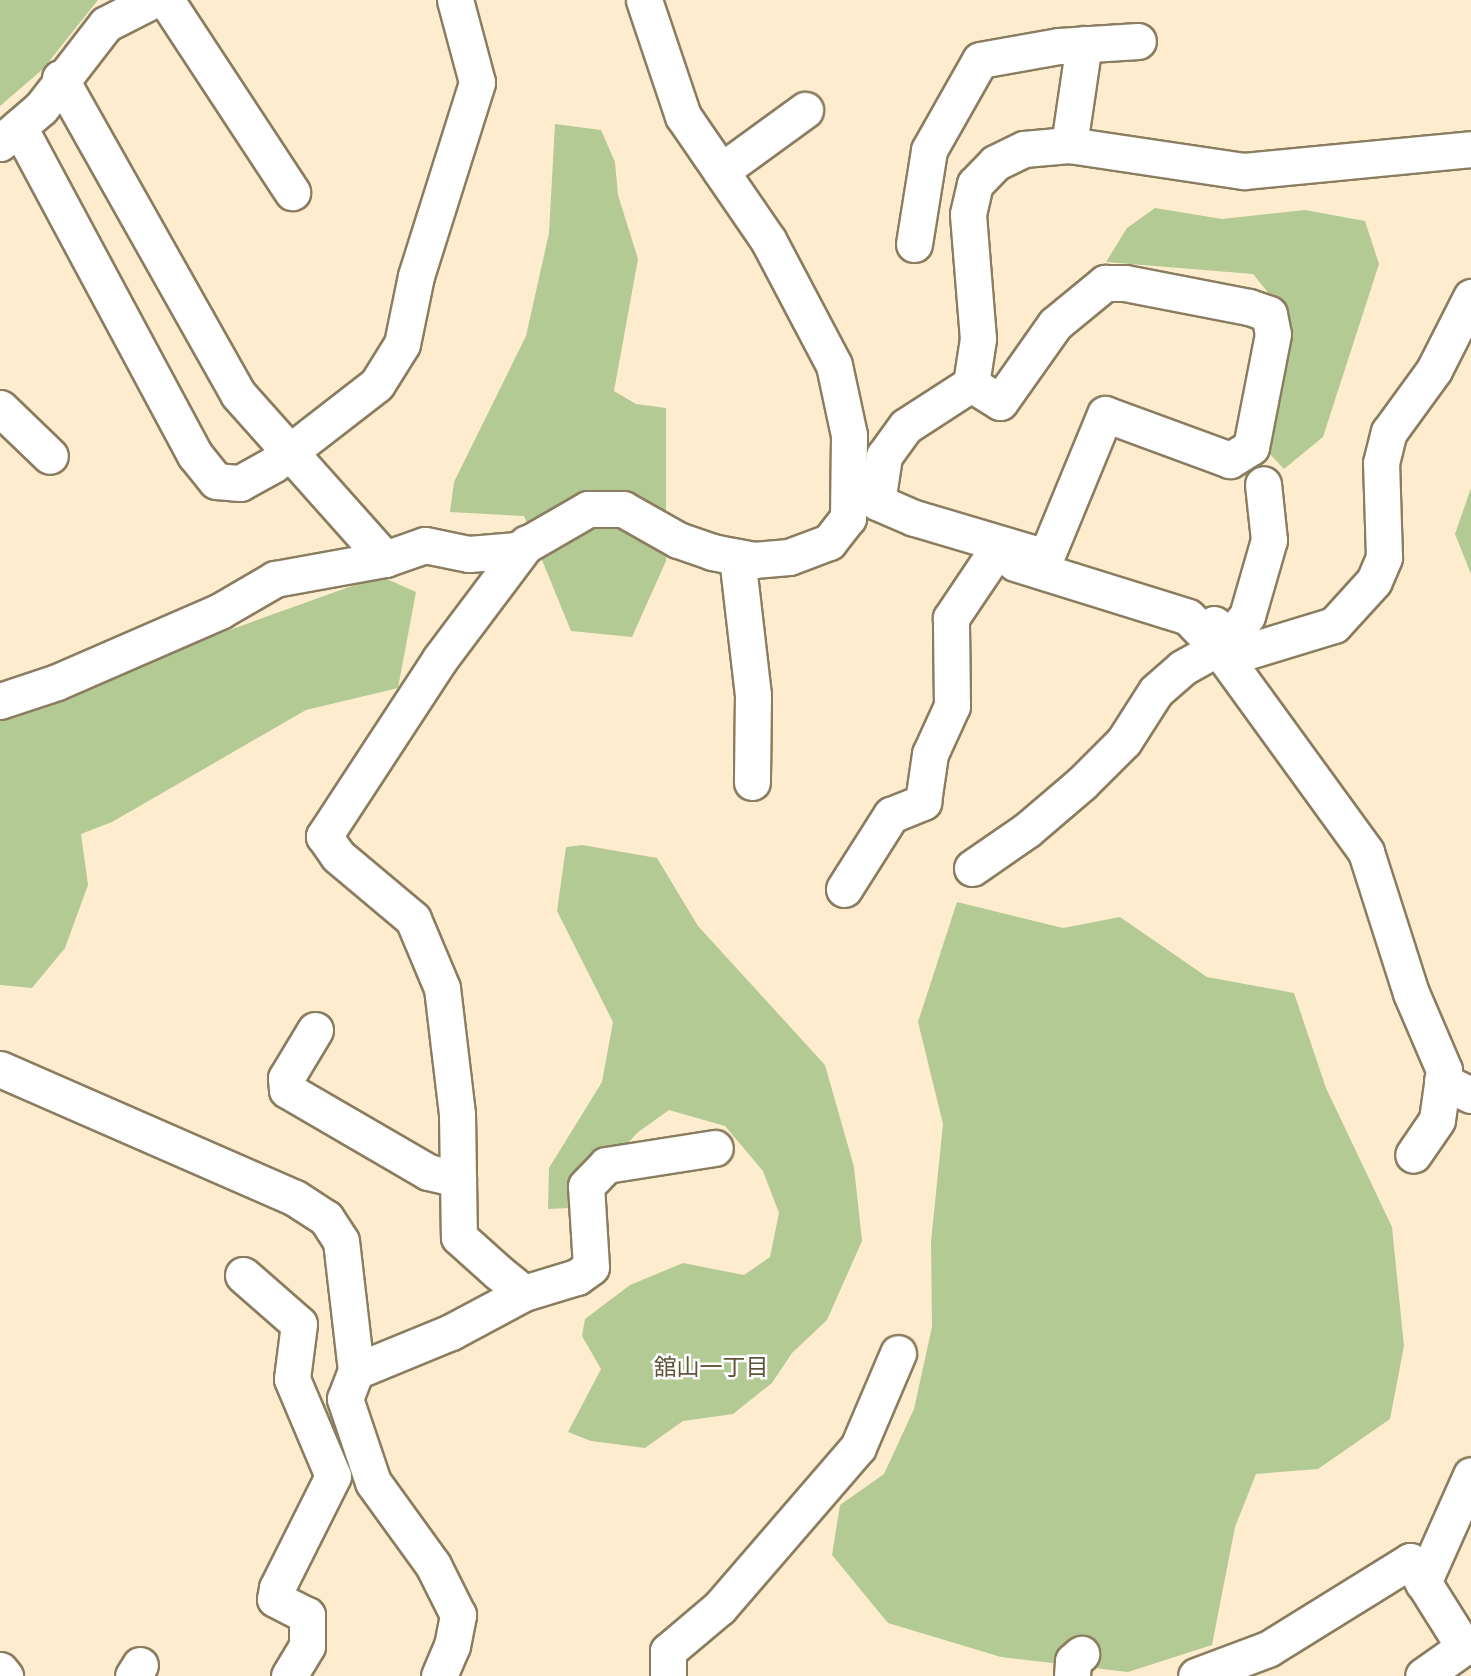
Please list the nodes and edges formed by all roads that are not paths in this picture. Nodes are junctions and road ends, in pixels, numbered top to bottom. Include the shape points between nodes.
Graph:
1 (153, 0) edge
2 (166, 0) edge
3 (455, 0) edge
4 (644, 0) edge
5 (1138, 41) dead end
6 (1084, 44) junction
7 (60, 78) junction
8 (805, 110) dead end
9 (10, 135) edge
10 (1069, 145) junction
11 (1471, 149) edge
12 (721, 171) junction
13 (292, 192) dead end
14 (914, 244) dead end
15 (1471, 297) edge
16 (971, 384) junction
17 (0, 408) edge
18 (287, 453) junction
19 (50, 456) dead end
20 (1263, 484) dead end
21 (863, 501) junction
22 (949, 529) junction
23 (527, 543) junction
24 (992, 556) junction
25 (737, 557) junction
26 (385, 559) junction
27 (1222, 643) junction
28 (0, 701) edge
29 (752, 782) dead end
30 (972, 868) dead end
31 (844, 889) dead end
32 (315, 1030) dead end
33 (0, 1069) edge
34 (1457, 1088) edge
35 (715, 1148) dead end
36 (1413, 1155) dead end
37 (458, 1179) junction
38 (243, 1275) dead end
39 (524, 1293) junction
40 (898, 1353) dead end
41 (356, 1371) junction
42 (1471, 1475) edge
43 (1423, 1583) junction
44 (0, 1670) edge
45 (5, 1676) edge
46 (289, 1676) edge
47 (439, 1676) edge
48 (668, 1676) edge
49 (1196, 1676) edge
50 (1423, 1676) edge

1 - 7 street via 106,24
2 - 13 street
3 - 18 street via 477,82 415,276 402,344 377,384
4 - 12 street via 683,116
5 - 6 street
6 - 10 street
6 - 14 street via 980,60 929,150
7 - 9 street via 41,108
7 - 18 street via 238,394
8 - 12 street
9 - 18 street via 195,455 216,481 240,484
10 - 11 street via 1244,171
10 - 16 street via 1024,149 995,163 975,184 968,214 978,339
12 - 21 street via 768,240 834,365
15 - 27 street via 1434,370 1389,432 1381,463 1384,557 1374,581 1334,625 1241,653
16 - 21 street via 906,426 884,456
16 - 22 street via 1000,402 1055,324 1105,283 1125,282 1269,314 1273,334 1251,447 1241,457 1230,460 1105,414 1046,557
17 - 19 street
18 - 26 street
20 - 27 street via 1269,540 1247,616
21 - 22 street
21 - 25 street via 829,542 789,557
22 - 24 street
23 - 25 street via 588,509 623,509 678,540
23 - 26 street via 517,550 469,554 425,545
23 - 37 street via 440,659 324,836 338,856 413,919 442,988 457,1114
24 - 27 street via 1188,617 1191,612 1205,614
24 - 31 street via 951,618 951,706 930,754 923,802 891,815
25 - 29 street via 753,695
26 - 28 street via 275,579 219,611 57,682
27 - 30 street via 1156,691 1124,741 1082,783 1027,831
27 - 34 street via 1366,852 1411,993 1444,1070
32 - 37 street via 286,1078 287,1090 428,1172
33 - 41 street via 295,1198 326,1218 341,1241
34 - 36 street
35 - 39 street via 606,1165 586,1186 591,1267 577,1277
37 - 39 street via 459,1237
38 - 46 street via 299,1324 292,1379 333,1476 277,1588 275,1599 307,1615 307,1646
39 - 41 street via 451,1332
40 - 48 street via 858,1447 720,1607 668,1651
41 - 47 street via 345,1399 373,1482 433,1565 458,1615
42 - 43 street
43 - 49 street via 1410,1562 1268,1649
43 - 50 street via 1464,1647
44 - 45 street

